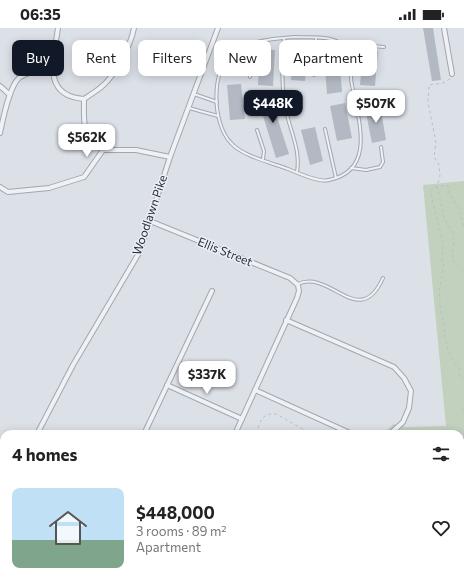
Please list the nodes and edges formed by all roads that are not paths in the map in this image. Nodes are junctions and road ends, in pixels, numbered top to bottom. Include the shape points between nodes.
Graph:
1 (58, 28) edge
2 (134, 28) edge
3 (218, 28) edge
4 (444, 28) edge
5 (284, 38) junction
6 (316, 38) joint
7 (56, 40) edge
8 (334, 40) edge
9 (271, 41) edge
10 (377, 47) edge
11 (384, 48) dead end
12 (452, 74) road end
13 (24, 76) edge
14 (53, 76) edge
15 (219, 76) edge
16 (351, 76) edge
17 (0, 86) edge
18 (193, 94) junction
19 (10, 95) junction
20 (84, 99) junction
21 (217, 102) junction
22 (188, 108) junction
23 (218, 116) junction
24 (325, 129) dead end
25 (257, 130) dead end
26 (0, 133) edge
27 (381, 147) dead end
28 (103, 150) junction
29 (170, 156) junction
30 (263, 159) junction
31 (351, 168) junction
32 (297, 172) junction
33 (336, 178) junction
34 (0, 187) edge
35 (150, 221) junction
36 (383, 278) dead end
37 (298, 285) junction
38 (212, 290) dead end
39 (286, 320) junction
40 (166, 385) junction
41 (255, 390) junction
42 (242, 419) junction
43 (39, 430) edge
44 (146, 430) edge
45 (237, 430) edge
46 (343, 430) edge
47 (394, 430) edge

1 - 7 street
2 - 20 street via 133,37 102,88
3 - 18 street, Woodlawn Pike
4 - 12 street
5 - 6 lane
5 - 9 lane
5 - 32 lane via 282,84 285,108 298,153
6 - 8 lane
10 - 11 lane
13 - 19 street via 19,78
14 - 20 street via 62,93
15 - 21 lane
16 - 31 lane via 361,135 358,157
17 - 19 street
18 - 21 lane
18 - 22 street, Woodlawn Pike
19 - 26 street
20 - 28 street via 84,126 90,140
21 - 23 lane
22 - 23 lane
22 - 29 street, Woodlawn Pike
23 - 30 lane via 223,132 231,143 238,149
24 - 33 lane
25 - 30 lane via 264,151
27 - 31 lane via 383,162 380,166 366,170
28 - 29 street via 136,150
28 - 34 street via 84,177 49,188 8,192
29 - 35 street, Woodlawn Pike
30 - 32 lane
31 - 33 lane
32 - 33 lane via 323,181
35 - 37 street, Ellis Street via 290,278
35 - 43 street, Woodlawn Pike via 139,253 73,365
36 - 37 lane via 377,290 362,300 354,300 321,284 304,282
37 - 39 street via 297,298
38 - 40 street
39 - 41 street
39 - 47 street via 394,367 411,391 409,408 403,422
40 - 42 street
40 - 44 street
41 - 42 street
41 - 46 street
42 - 45 street

